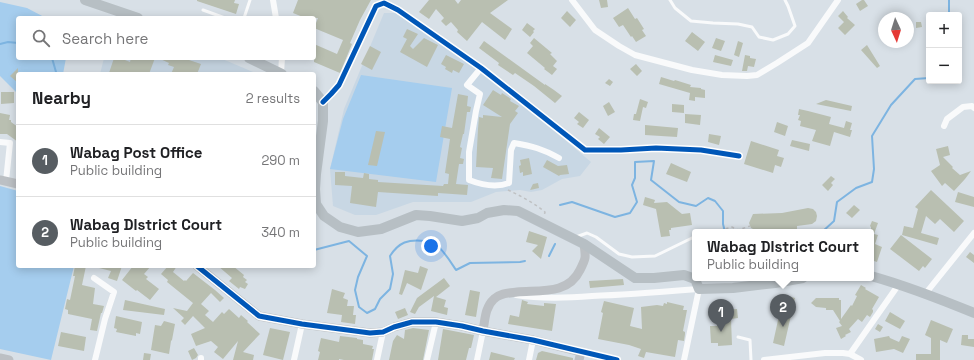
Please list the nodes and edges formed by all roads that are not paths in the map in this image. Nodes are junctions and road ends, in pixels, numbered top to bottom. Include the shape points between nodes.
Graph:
1 (85, 0) edge
2 (250, 0) edge
3 (272, 0) edge
4 (572, 0) edge
5 (670, 0) edge
6 (785, 0) edge
7 (838, 0) edge
8 (203, 10) dead end
9 (132, 16) edge
10 (220, 16) edge
11 (245, 16) edge
12 (276, 16) edge
13 (253, 60) edge
14 (282, 60) edge
15 (481, 68) junction
16 (278, 72) edge
17 (282, 72) edge
18 (316, 94) edge
19 (322, 102) junction
20 (974, 108) edge
21 (944, 126) dead end
22 (0, 142) edge
23 (739, 156) dead end
24 (559, 158) dead end
25 (316, 174) edge
26 (3, 181) edge
27 (16, 184) edge
28 (316, 204) edge
29 (974, 233) edge
30 (572, 238) junction
31 (692, 238) edge
32 (584, 244) junction
33 (199, 268) edge
34 (874, 277) edge
35 (94, 278) dead end
36 (692, 278) edge
37 (696, 281) edge
38 (786, 281) edge
39 (900, 284) junction
40 (699, 289) junction
41 (504, 293) junction
42 (926, 293) junction
43 (974, 313) edge
44 (436, 322) junction
45 (302, 324) junction
46 (483, 331) junction
47 (383, 332) junction
48 (738, 337) dead end
49 (533, 340) junction
50 (850, 354) junction
51 (580, 356) edge
52 (0, 358) edge
53 (604, 359) edge
54 (9, 360) edge
55 (95, 360) edge
56 (294, 360) edge
57 (377, 360) edge
58 (428, 360) edge
59 (476, 360) edge
60 (529, 360) edge
61 (618, 360) edge
62 (684, 360) edge
63 (751, 360) edge
64 (764, 360) edge
65 (861, 360) edge

1 - 9 main road
2 - 11 lane
3 - 12 street
4 - 7 street via 595,30 635,55 692,70 746,76 757,75 808,43
5 - 6 lane via 675,8 691,21 752,27 759,37 773,40 788,34 795,26
8 - 10 lane
13 - 16 main road
14 - 17 street
15 - 19 street via 384,3 376,6 339,85
15 - 23 street via 585,150 656,148 701,150
15 - 24 street via 467,85 480,94 469,152 469,180 501,186 509,183 511,150 514,143 548,151
18 - 19 main road
19 - 25 main road via 323,121
20 - 21 street via 963,107 947,119
22 - 26 street via 10,143
26 - 27 street
28 - 30 main road via 324,216 340,227 358,232 381,229 416,215 462,221 504,210 518,211
29 - 42 street
30 - 31 lane via 587,234 596,237 619,254 632,257 655,256
30 - 32 main road
32 - 36 main road via 635,278 684,275
32 - 41 street via 586,258 578,275 567,286 550,290
33 - 45 street via 259,316
34 - 39 main road
35 - 55 street via 114,292
37 - 40 main road
38 - 40 main road via 733,288
39 - 42 main road
39 - 50 street
40 - 41 street via 531,298
40 - 62 street
41 - 46 street via 493,299 486,310
42 - 43 main road
44 - 46 street
44 - 47 street via 412,322
44 - 58 street
45 - 47 street
45 - 56 street
46 - 49 street
46 - 59 street
47 - 57 street
48 - 63 lane via 750,340
49 - 51 street
49 - 60 street
50 - 64 street via 820,353
50 - 65 street
51 - 53 street
52 - 54 street
53 - 61 street

